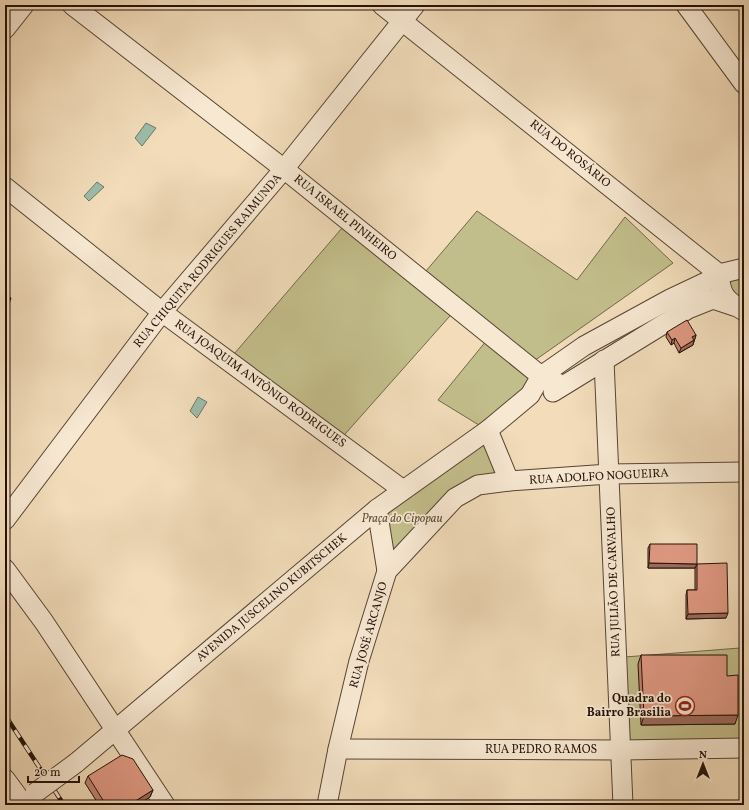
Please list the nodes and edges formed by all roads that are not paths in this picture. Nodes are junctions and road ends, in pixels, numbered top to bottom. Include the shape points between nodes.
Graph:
1 (24, 5) edge
2 (72, 5) edge
3 (382, 5) edge
4 (415, 5) edge
5 (686, 5) edge
6 (403, 20) junction
7 (5, 29) edge
8 (744, 84) edge
9 (284, 169) junction
10 (5, 187) edge
11 (744, 268) edge
12 (713, 277) junction
13 (739, 308) edge
14 (162, 312) junction
15 (604, 360) junction
16 (541, 376) junction
17 (562, 385) junction
18 (530, 395) junction
19 (488, 430) junction
20 (744, 472) edge
21 (609, 474) junction
22 (509, 481) junction
23 (403, 490) junction
24 (377, 510) junction
25 (5, 520) edge
26 (5, 569) edge
27 (387, 571) junction
28 (117, 730) junction
29 (744, 748) edge
30 (338, 749) junction
31 (621, 750) junction
32 (5, 779) edge
33 (25, 800) edge
34 (165, 805) edge
35 (327, 805) edge
36 (623, 805) edge

1 - 7 street
2 - 9 street, RUA ISRAEL PINHEIRO
3 - 6 street, RUA DO ROSÁRIO
4 - 6 street, RUA CHIQUITA RODRIGUES RAIMUNDA
5 - 8 street
6 - 9 street, RUA CHIQUITA RODRIGUES RAIMUNDA
6 - 12 street, RUA DO ROSÁRIO
9 - 14 street, RUA CHIQUITA RODRIGUES RAIMUNDA
9 - 16 street, RUA ISRAEL PINHEIRO
10 - 14 street, RUA JOAQUIM ANTÔNIO RODRIGUES
11 - 12 street, AVENIDA JUSCELINO KUBITSCHEK
12 - 13 street via 721,292
12 - 16 street, AVENIDA JUSCELINO KUBITSCHEK via 584,346
13 - 15 street via 713,299 694,307
14 - 23 street, RUA JOAQUIM ANTÔNIO RODRIGUES
14 - 25 street, RUA CHIQUITA RODRIGUES RAIMUNDA
15 - 17 street
15 - 21 street, RUA JULIÃO DE CARVALHO
16 - 17 street, RUA ISRAEL PINHEIRO
16 - 18 street, AVENIDA JUSCELINO KUBITSCHEK
17 - 18 street via 555,391
18 - 19 street, AVENIDA JUSCELINO KUBITSCHEK
19 - 22 street
19 - 23 street, AVENIDA JUSCELINO KUBITSCHEK
20 - 21 street, RUA ADOLFO NOGUEIRA
21 - 22 street, RUA ADOLFO NOGUEIRA
21 - 31 street, RUA JULIÃO DE CARVALHO
22 - 27 street, RUA JOSÉ ARCANJO via 478,486 455,498
23 - 24 street, AVENIDA JUSCELINO KUBITSCHEK
24 - 27 street
24 - 28 street, AVENIDA JUSCELINO KUBITSCHEK
26 - 28 street
27 - 30 street, RUA JOSÉ ARCANJO via 359,661
28 - 33 street, AVENIDA JUSCELINO KUBITSCHEK, bridge
28 - 34 street
29 - 31 street, RUA PEDRO RAMOS
30 - 31 street, RUA PEDRO RAMOS
30 - 35 street, RUA JOSÉ ARCANJO
31 - 36 street, RUA JULIÃO DE CARVALHO
32 - 33 street

